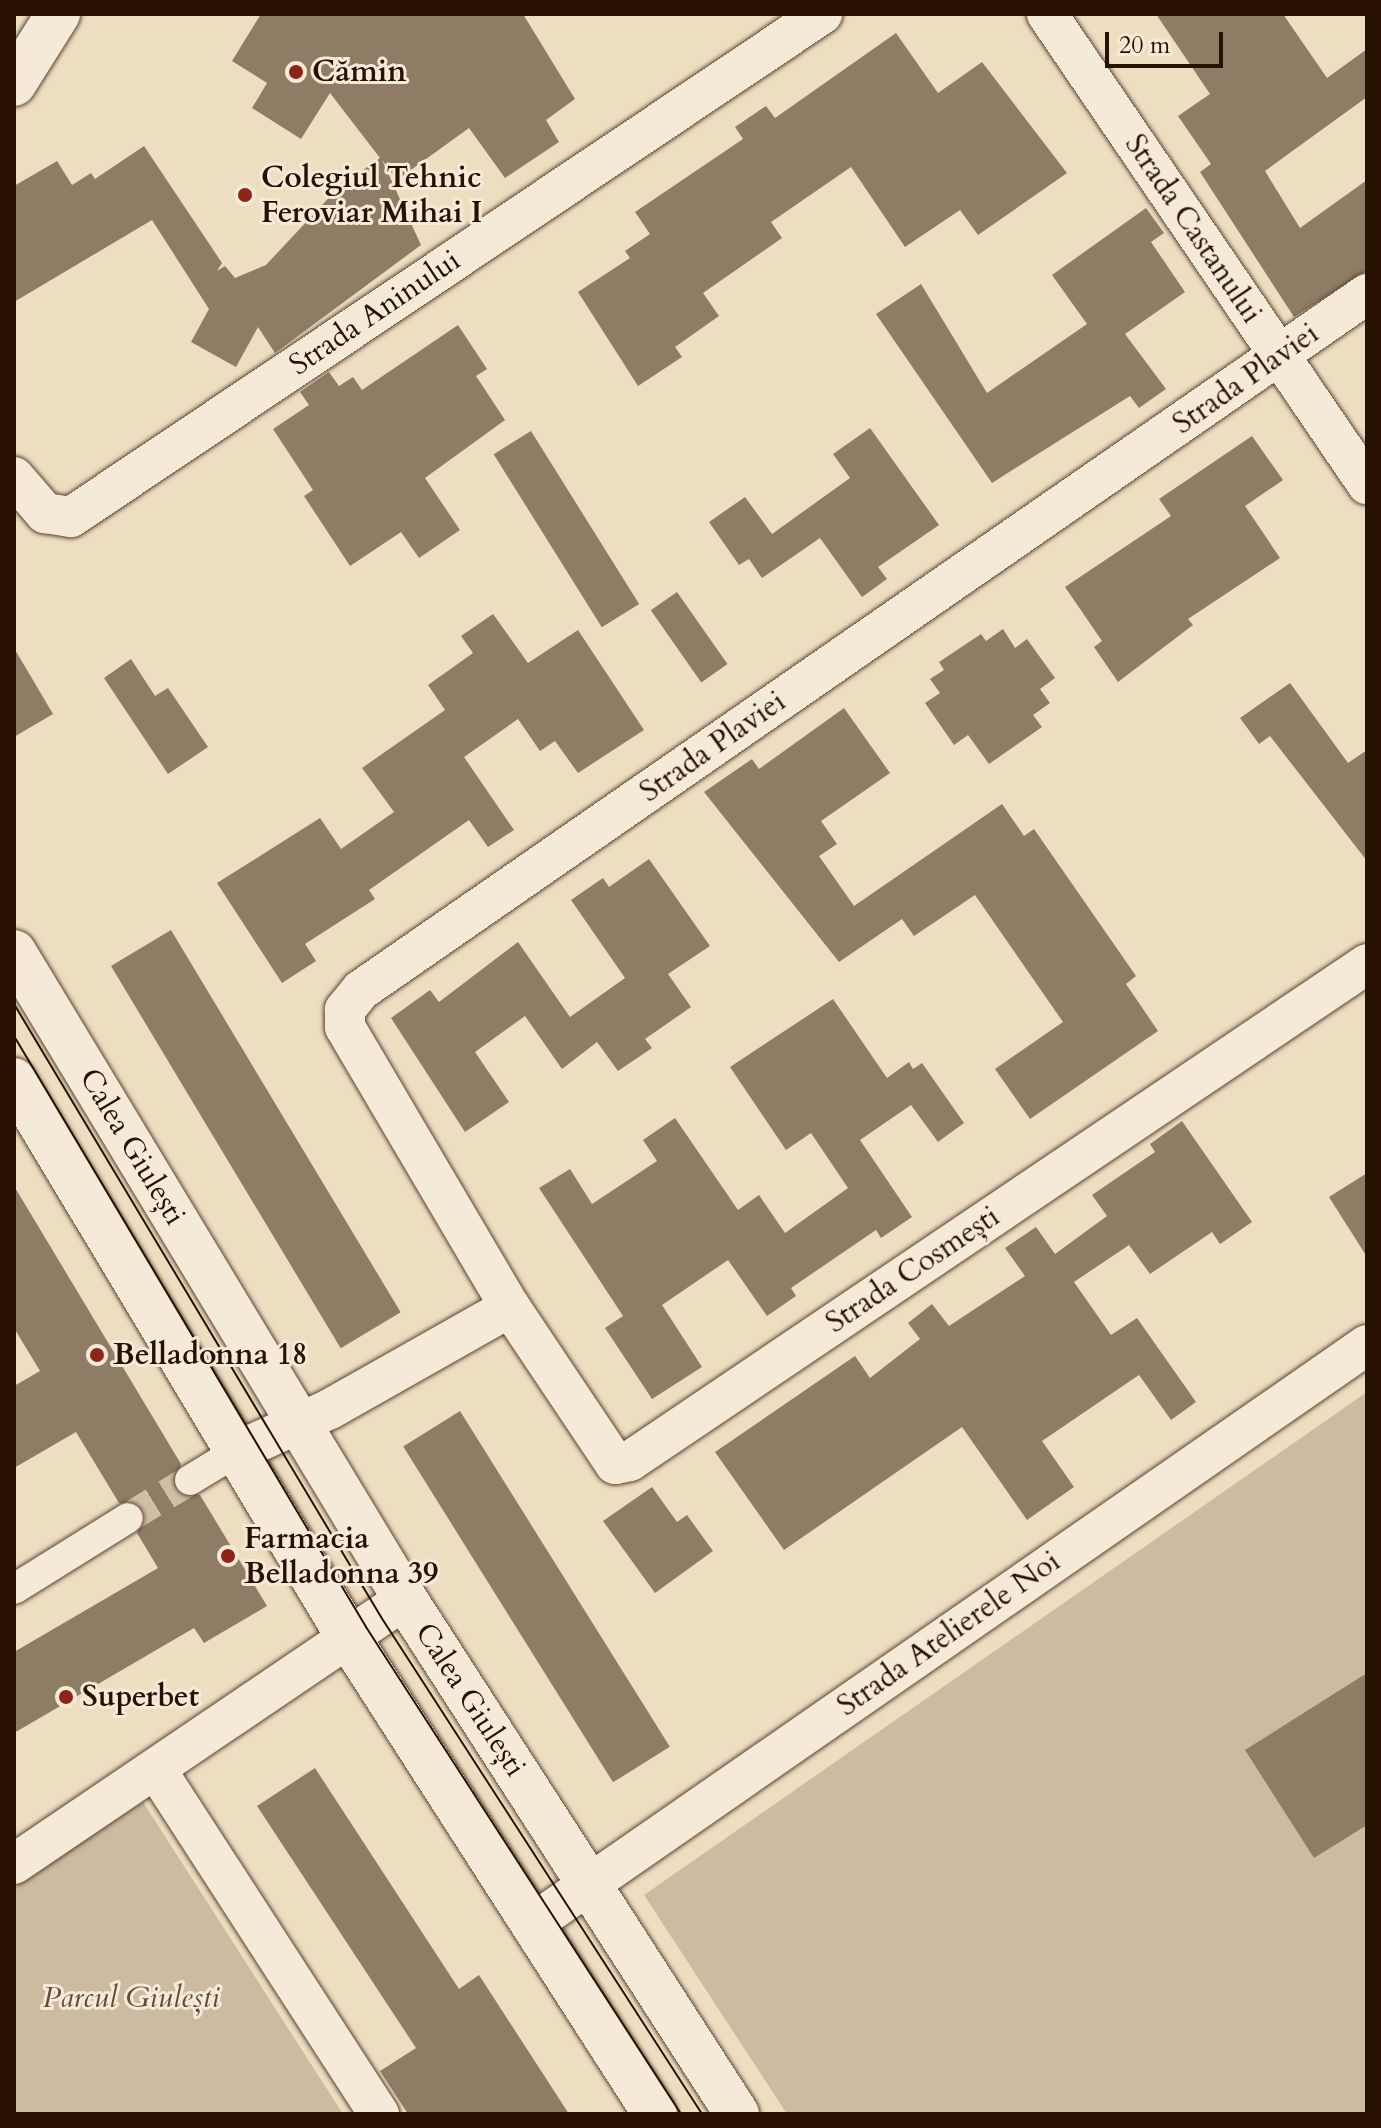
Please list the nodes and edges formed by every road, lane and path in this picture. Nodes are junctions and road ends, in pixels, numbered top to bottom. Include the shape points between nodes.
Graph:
1 (58, 14) edge
2 (822, 14) edge
3 (1047, 14) edge
4 (14, 84) edge
5 (1367, 294) edge
6 (1279, 356) junction
7 (14, 477) edge
8 (1367, 484) edge
9 (14, 952) edge
10 (1367, 964) edge
11 (14, 1080) edge
12 (510, 1307) junction
13 (1367, 1345) edge
14 (297, 1421) junction
15 (236, 1452) junction
16 (190, 1480) tunnel mouth
17 (128, 1518) tunnel mouth
18 (14, 1589) edge
19 (405, 1599) junction
20 (349, 1638) junction
21 (157, 1771) junction
22 (14, 1864) edge
23 (588, 1885) junction
24 (532, 1924) junction
25 (379, 2114) edge
26 (655, 2114) edge
27 (737, 2114) edge

1 - 4 main road
2 - 7 street, Strada Aninului via 71,517 45,513
3 - 6 street, Strada Castanului
5 - 6 street, Strada Plaviei
6 - 8 street, Strada Castanului
6 - 12 street, Strada Plaviei via 350,999 348,1038
9 - 14 main road, Calea Giulești
10 - 12 street, Strada Cosmești via 630,1461 615,1464 602,1451
11 - 15 main road
12 - 14 street
13 - 23 street, Strada Atelierele Noi
14 - 15 street
14 - 19 main road, Calea Giulești
15 - 16 street
15 - 20 main road
17 - 18 street
19 - 20 street
19 - 23 main road, Calea Giulești
20 - 21 street
20 - 24 main road
21 - 22 street
21 - 25 street
23 - 24 street, Strada Atelierele Noi
23 - 27 main road, Calea Giulești
24 - 26 main road

